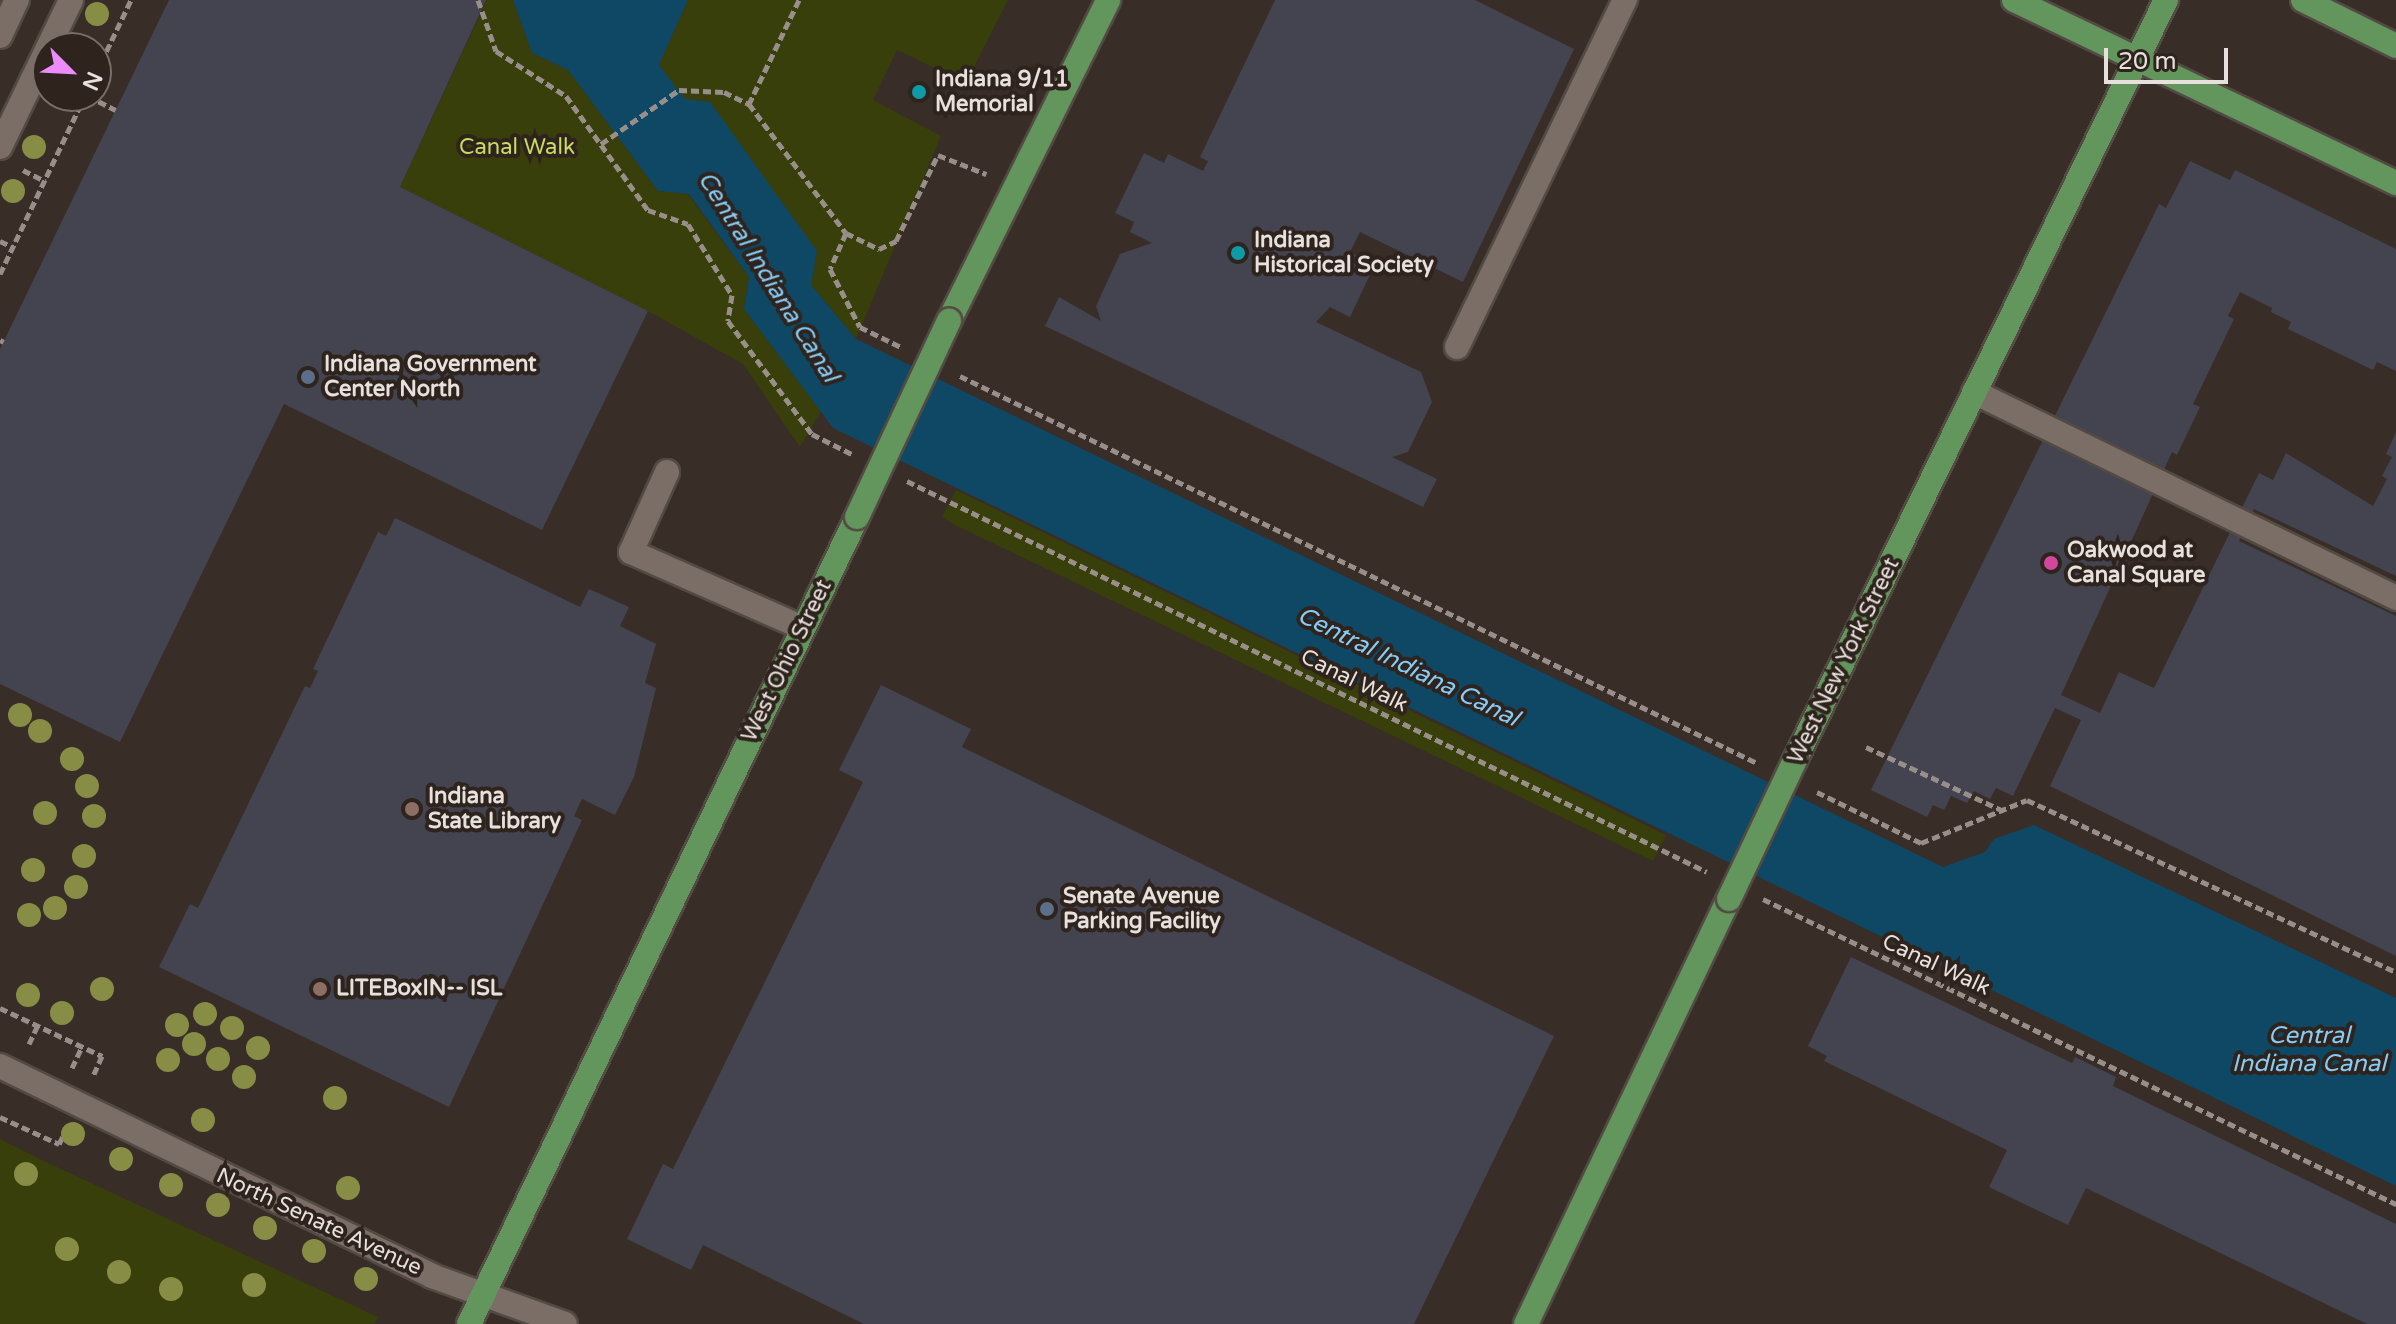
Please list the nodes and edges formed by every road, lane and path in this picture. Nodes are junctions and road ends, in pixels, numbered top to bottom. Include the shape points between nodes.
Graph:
1 (17, 0) edge
2 (71, 0) edge
3 (131, 0) edge
4 (478, 0) edge
5 (799, 0) edge
6 (1108, 0) edge
7 (1625, 0) edge
8 (2014, 0) edge
9 (2166, 0) edge
10 (2303, 0) edge
11 (0, 36) edge
12 (112, 40) edge
13 (2396, 46) edge
14 (2138, 60) junction
15 (749, 104) junction
16 (112, 108) edge
17 (116, 110) dead end
18 (79, 112) edge
19 (601, 144) junction
20 (0, 147) edge
21 (2396, 183) edge
22 (1016, 186) junction
23 (846, 233) junction
24 (0, 241) edge
25 (13, 247) junction
26 (0, 274) edge
27 (1457, 347) dead end
28 (917, 355) dead end
29 (945, 369) dead end
30 (1974, 392) junction
31 (855, 455) dead end
32 (667, 472) dead end
33 (897, 476) dead end
34 (2396, 598) edge
35 (803, 628) junction
36 (1866, 747) dead end
37 (1759, 764) dead end
38 (1813, 790) dead end
39 (2002, 810) junction
40 (1733, 890) junction
41 (2396, 972) edge
42 (0, 1008) edge
43 (0, 1066) edge
44 (80, 1104) junction
45 (2396, 1204) edge
46 (483, 1293) junction
47 (469, 1324) edge
48 (565, 1324) edge
49 (1526, 1324) edge

1 - 11 street
2 - 20 street
3 - 12 path
4 - 19 path via 496,51 566,96
5 - 15 path
6 - 22 main road, West Ohio Street
7 - 27 street
8 - 14 main road
9 - 14 main road, West New York Street
10 - 13 main road
14 - 21 main road
14 - 30 main road, West New York Street
15 - 19 path via 724,92 679,90
15 - 23 path
16 - 17 path
18 - 25 path
19 - 31 path via 648,210 688,224 732,295 728,321 812,434
22 - 23 path via 938,155 896,241 879,249
22 - 35 main road, West Ohio Street, bridge
23 - 28 path via 830,269 860,327
24 - 25 path
25 - 26 path
29 - 37 path
30 - 34 street
30 - 40 main road, West New York Street, bridge
32 - 35 street via 631,552
33 - 40 path, Canal Walk
35 - 46 main road, West Ohio Street
36 - 39 path
38 - 39 path via 1921,843
39 - 41 path via 2027,800
40 - 45 path, Canal Walk
40 - 49 main road, West New York Street
42 - 44 path via 102,1056
43 - 44 street, North Senate Avenue
44 - 46 street, North Senate Avenue via 404,1263
46 - 47 main road, West Ohio Street
46 - 48 street, North Senate Avenue

